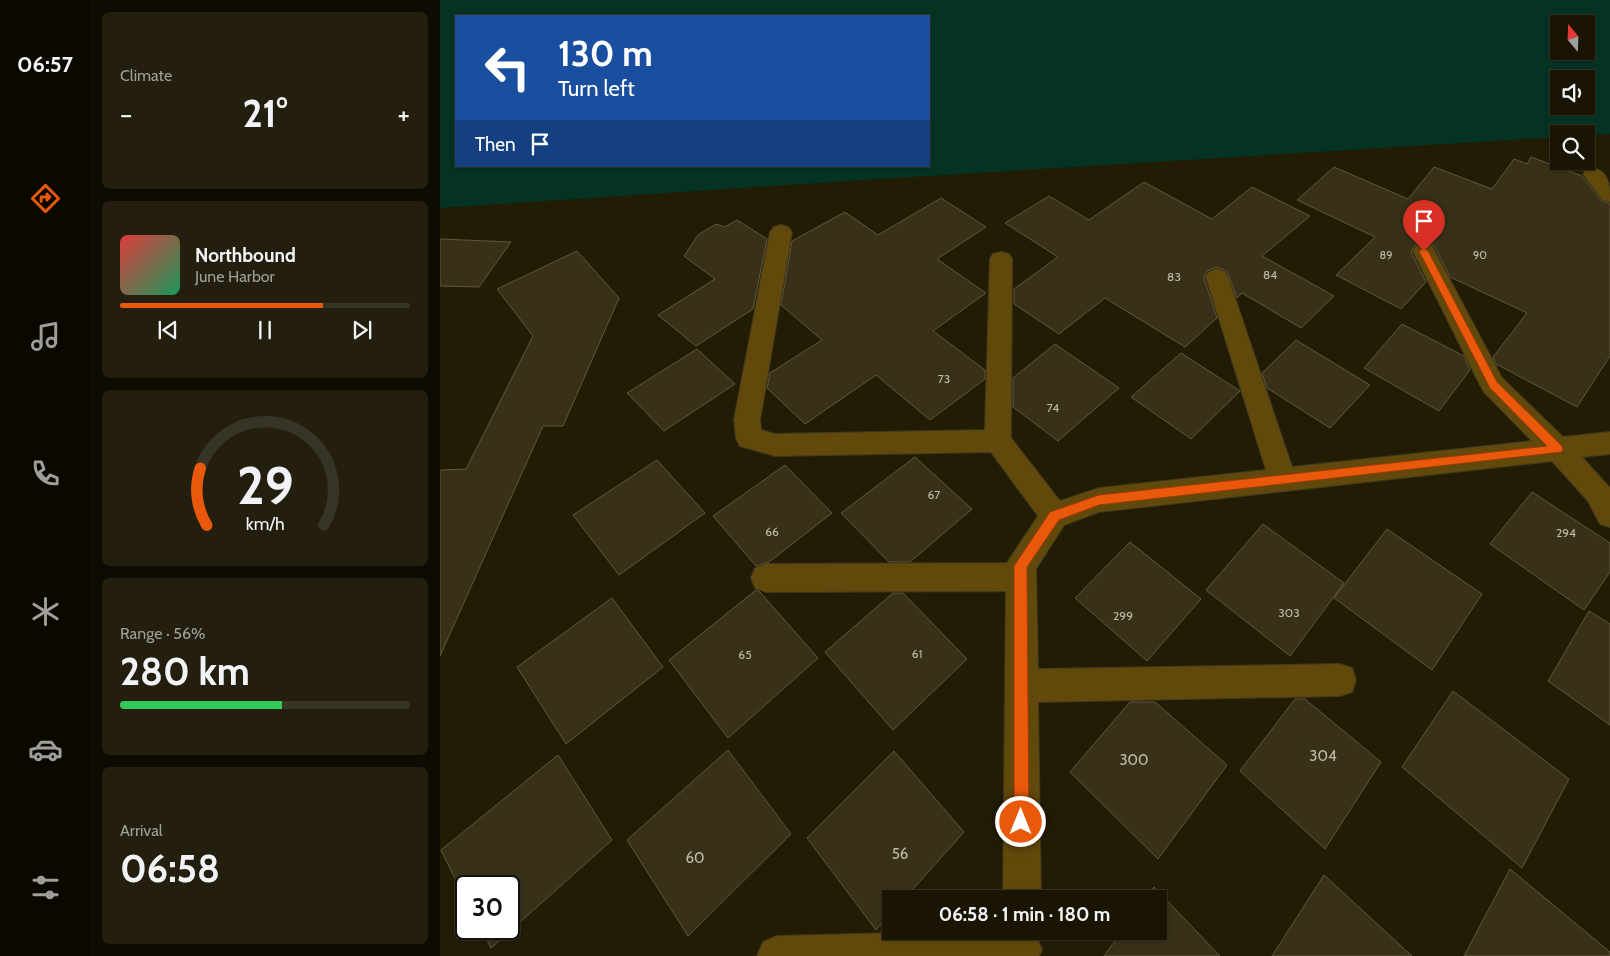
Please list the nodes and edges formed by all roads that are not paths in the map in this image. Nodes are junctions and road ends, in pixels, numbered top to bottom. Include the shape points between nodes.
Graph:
1 (1593, 174) dead end
2 (1610, 196) edge
3 (781, 232) dead end
4 (1424, 251) dead end
5 (1001, 259) dead end
6 (1217, 277) dead end
7 (998, 441) junction
8 (1610, 442) edge
9 (1558, 449) junction
10 (1283, 480) junction
11 (1610, 515) edge
12 (1054, 516) junction
13 (1021, 577) junction
14 (766, 578) dead end
15 (1340, 680) dead end
16 (1021, 686) junction
17 (1022, 890) edge
18 (1022, 946) edge
19 (777, 956) edge

1 - 2 street
3 - 7 street via 747,420 749,438 775,445
4 - 9 street via 1493,385
5 - 7 street
6 - 10 street
7 - 12 street
8 - 9 street
9 - 10 street
9 - 11 street via 1598,493
10 - 12 street via 1099,500
12 - 13 street via 1020,566
13 - 14 street
13 - 16 street
15 - 16 street
16 - 17 street
18 - 19 street

